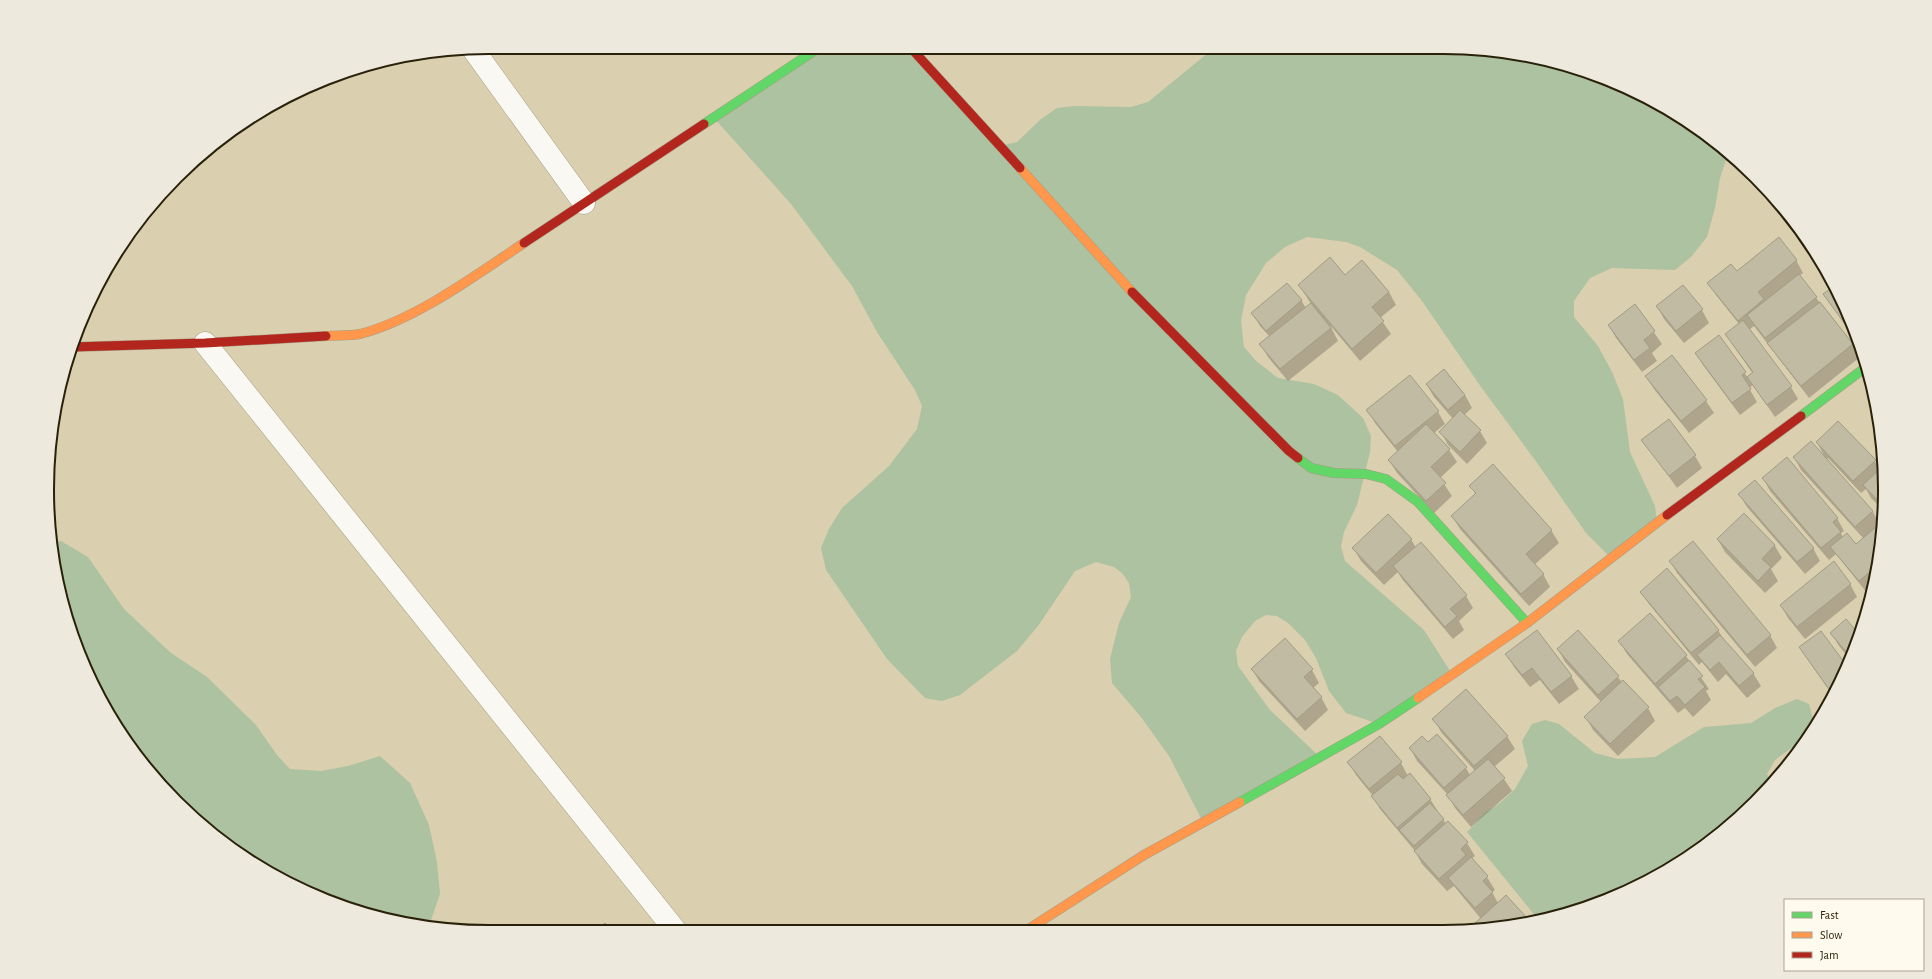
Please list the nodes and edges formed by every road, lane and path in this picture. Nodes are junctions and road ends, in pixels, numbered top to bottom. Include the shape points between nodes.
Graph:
1 (477, 54) edge
2 (809, 54) edge
3 (916, 54) edge
4 (584, 203) junction
5 (205, 343) junction
6 (78, 347) edge
7 (1861, 371) edge
8 (1527, 623) junction
9 (670, 925) edge
10 (1035, 925) edge

1 - 4 street
2 - 4 street
3 - 8 street via 1131,291 1290,451 1311,468 1334,473 1366,474 1386,479 1418,502
4 - 5 street via 471,278 403,318 359,334
5 - 6 street
5 - 9 street
7 - 8 street via 1657,522
8 - 10 street via 1379,724 1144,855

